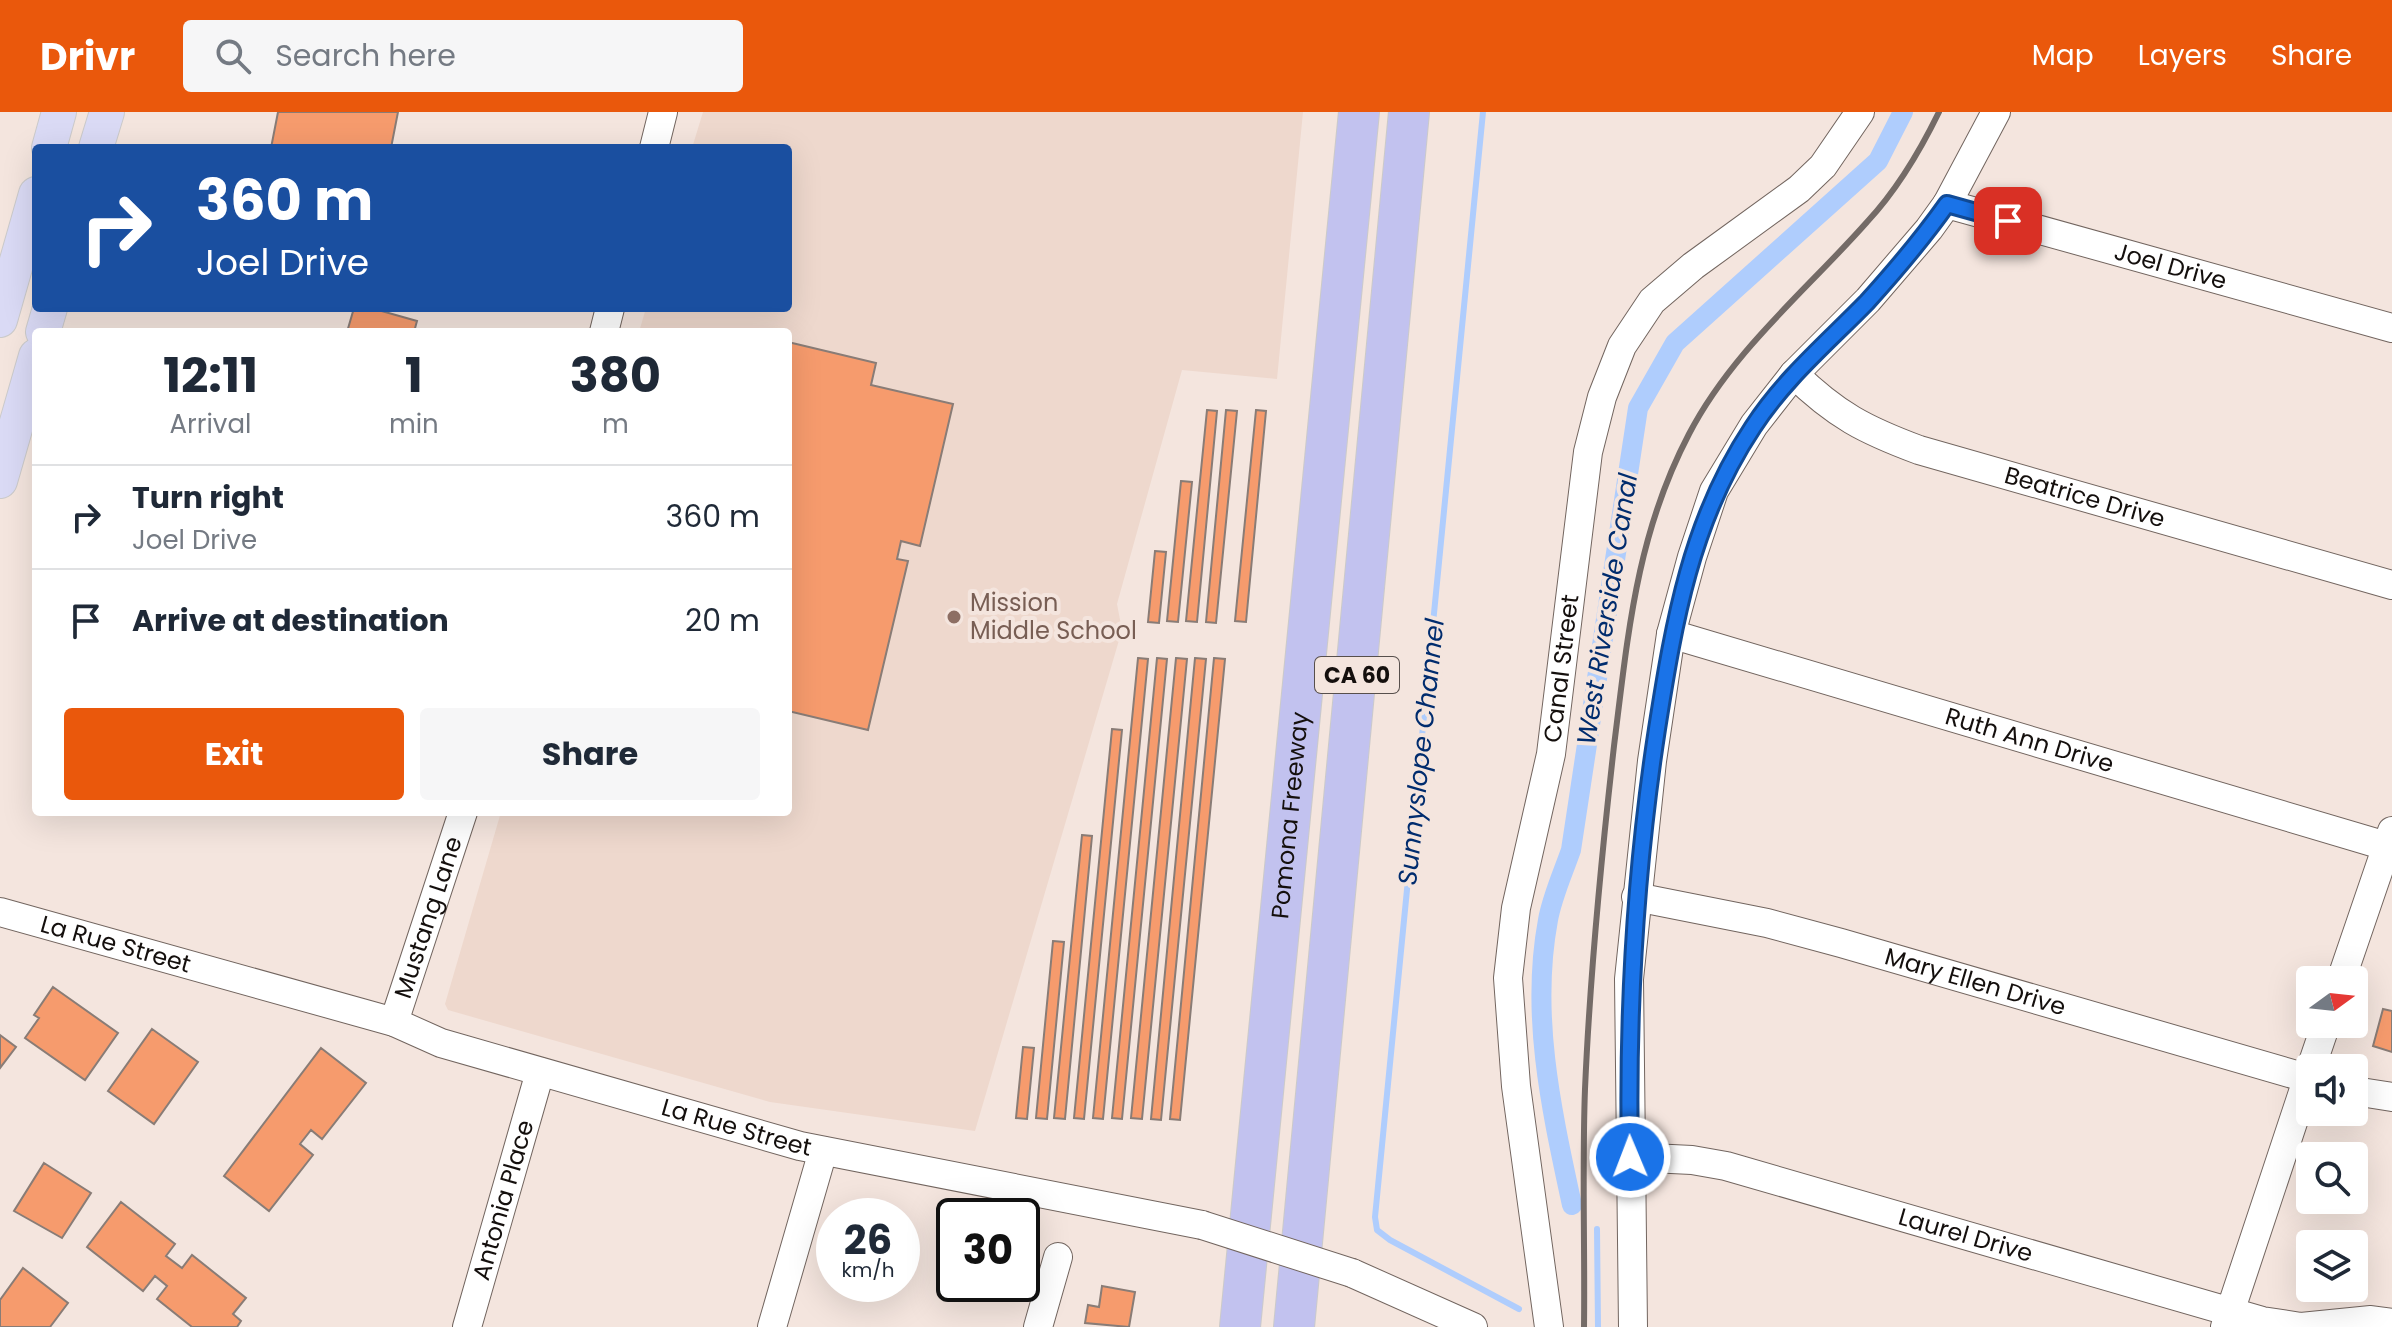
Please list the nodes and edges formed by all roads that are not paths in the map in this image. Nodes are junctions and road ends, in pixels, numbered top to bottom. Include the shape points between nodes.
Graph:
1 (59, 112) edge
2 (107, 112) edge
3 (663, 112) edge
4 (1359, 112) edge
5 (1409, 112) edge
6 (1860, 112) edge
7 (1996, 112) edge
8 (50, 144) edge
9 (97, 144) edge
10 (655, 144) edge
11 (1947, 204) junction
12 (32, 208) edge
13 (0, 320) edge
14 (2392, 328) edge
15 (32, 370) edge
16 (1794, 374) junction
17 (0, 481) edge
18 (2392, 585) edge
19 (1671, 634) junction
20 (462, 816) edge
21 (2389, 839) edge
22 (1636, 897) junction
23 (0, 912) edge
24 (2346, 966) edge
25 (394, 1022) junction
26 (2296, 1070) edge
27 (540, 1072) junction
28 (2368, 1093) edge
29 (2392, 1097) edge
30 (2296, 1115) edge
31 (823, 1151) junction
32 (1630, 1157) junction
33 (1058, 1257) dead end
34 (2227, 1320) edge
35 (2392, 1323) edge
36 (467, 1327) edge
37 (772, 1327) edge
38 (1038, 1327) edge
39 (1240, 1327) edge
40 (1294, 1327) edge
41 (1473, 1327) edge
42 (1549, 1327) edge
43 (1633, 1327) edge

1 - 8 main road
2 - 9 main road
3 - 10 street
4 - 39 highway, Pomona Freeway / CA 60
5 - 40 highway, CA 60
6 - 42 street, Canal Street via 1823,166 1799,189 1652,301 1622,346 1602,397 1588,452 1551,754 1516,908 1508,978 1516,1086
7 - 11 street
11 - 14 street, Joel Drive
11 - 16 street via 1868,300
12 - 13 main road
15 - 17 main road
16 - 18 street, Beatrice Drive via 1827,406 1870,431 1919,450
16 - 19 street via 1754,425 1714,491
19 - 21 street, Ruth Ann Drive
19 - 22 street
20 - 25 street, Mustang Lane
21 - 24 street
22 - 26 street, Mary Ellen Drive via 1841,943
22 - 32 street via 1628,1043
23 - 25 street, La Rue Street
25 - 27 street, La Rue Street via 441,1043
27 - 31 street, La Rue Street
27 - 36 street, Antonia Place
28 - 29 street
30 - 34 street
31 - 37 street
31 - 41 street, La Rue Street, bridge via 1202,1225 1352,1273
32 - 34 street, Laurel Drive via 1726,1166
32 - 43 street
33 - 38 street
34 - 35 street, Laurel Drive via 2301,1327

